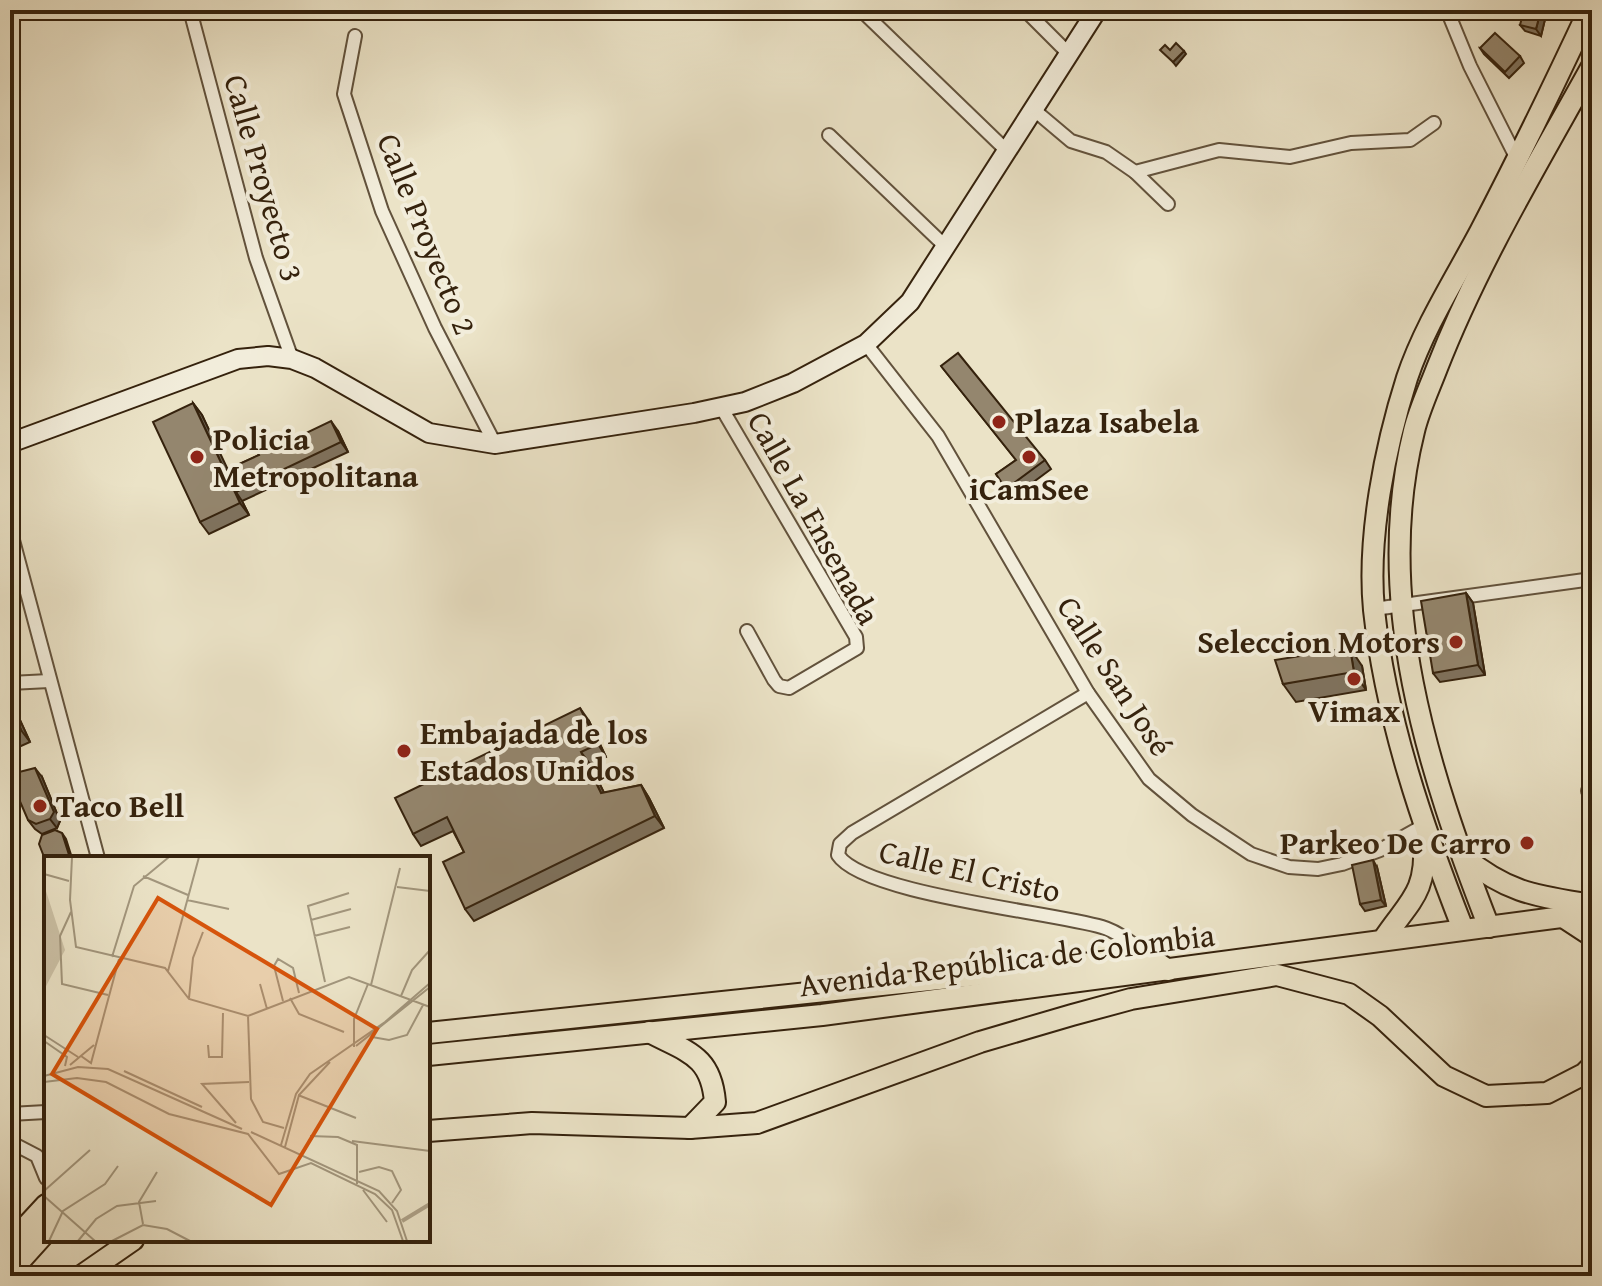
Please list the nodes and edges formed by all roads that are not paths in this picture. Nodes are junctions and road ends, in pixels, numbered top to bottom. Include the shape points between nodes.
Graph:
1 (190, 10) edge
2 (861, 10) edge
3 (1025, 10) edge
4 (1097, 10) edge
5 (1447, 10) edge
6 (1589, 10) edge
7 (355, 36) dead end
8 (1068, 53) junction
9 (1592, 66) edge
10 (1033, 109) junction
11 (1434, 123) dead end
12 (829, 135) dead end
13 (1007, 151) junction
14 (1526, 165) junction
15 (1135, 172) junction
16 (1168, 204) dead end
17 (946, 247) junction
18 (866, 344) junction
19 (292, 359) junction
20 (721, 407) junction
21 (10, 443) edge
22 (495, 444) junction
23 (10, 529) edge
24 (1592, 579) edge
25 (1399, 603) junction
26 (1374, 609) junction
27 (747, 631) dead end
28 (49, 681) junction
29 (10, 683) edge
30 (1088, 693) junction
31 (1423, 826) junction
32 (1461, 855) junction
33 (97, 856) edge
34 (1592, 905) edge
35 (1592, 913) edge
36 (1563, 917) junction
37 (1489, 927) junction
38 (1463, 929) junction
39 (1592, 936) edge
40 (1383, 940) junction
41 (1149, 957) junction
42 (1168, 970) junction
43 (649, 1032) junction
44 (430, 1033) edge
45 (430, 1055) edge
46 (1592, 1066) edge
47 (44, 1112) edge
48 (10, 1114) edge
49 (690, 1128) junction
50 (430, 1131) edge
51 (10, 1142) edge
52 (44, 1173) edge
53 (44, 1206) edge
54 (44, 1234) edge
55 (130, 1242) edge
56 (10, 1244) edge
57 (10, 1272) edge
58 (81, 1276) edge

1 - 19 street, Calle Proyecto 3 via 256,258
2 - 13 street
3 - 8 street
4 - 8 main road
5 - 14 street via 1470,66
6 - 14 main road
7 - 22 street, Calle Proyecto 2 via 344,94 382,211
8 - 10 main road
9 - 14 main road
10 - 13 main road
10 - 15 street via 1071,141 1106,152
11 - 15 street via 1410,140 1351,143 1290,157 1219,150
12 - 17 street
13 - 17 main road
14 - 25 main road via 1458,315 1414,429 1398,546
14 - 26 main road via 1407,378 1377,515
15 - 16 street
17 - 18 main road via 910,302
18 - 20 main road via 793,383
18 - 30 street, Calle San José via 938,436
19 - 21 main road via 238,359
19 - 22 main road via 429,433
20 - 22 main road
20 - 27 street, Calle La Ensenada via 856,637 857,648 789,688 774,680
23 - 28 street
24 - 25 street
25 - 26 street
25 - 32 main road via 1419,711
26 - 31 main road
28 - 29 street
28 - 33 street
30 - 31 street, Calle San José via 1149,779 1251,854 1289,867 1318,869 1380,850
30 - 41 street, Calle El Cristo via 852,833 840,844 838,855 858,872 928,892 1105,928
31 - 38 main road
31 - 40 main road via 1425,864 1419,887 1407,912
32 - 34 main road via 1519,891
32 - 37 main road
35 - 36 main road, Avenida República de Colombia
36 - 37 main road, Avenida República de Colombia
36 - 39 main road
37 - 38 main road, Avenida República de Colombia
38 - 40 main road, Avenida República de Colombia
40 - 42 main road, Avenida República de Colombia
41 - 42 main road
41 - 44 main road
42 - 43 main road, Avenida República de Colombia
43 - 45 main road, Avenida República de Colombia
43 - 49 main road via 703,1061 713,1082 715,1102
46 - 49 main road, Avenida República de Colombia via 1547,1093 1486,1096 1444,1076 1349,994 1277,975 1131,999 980,1042 757,1123
47 - 48 street
49 - 50 main road, Avenida República de Colombia via 532,1123
51 - 52 street via 37,1156
53 - 56 main road
54 - 57 main road
55 - 58 main road

